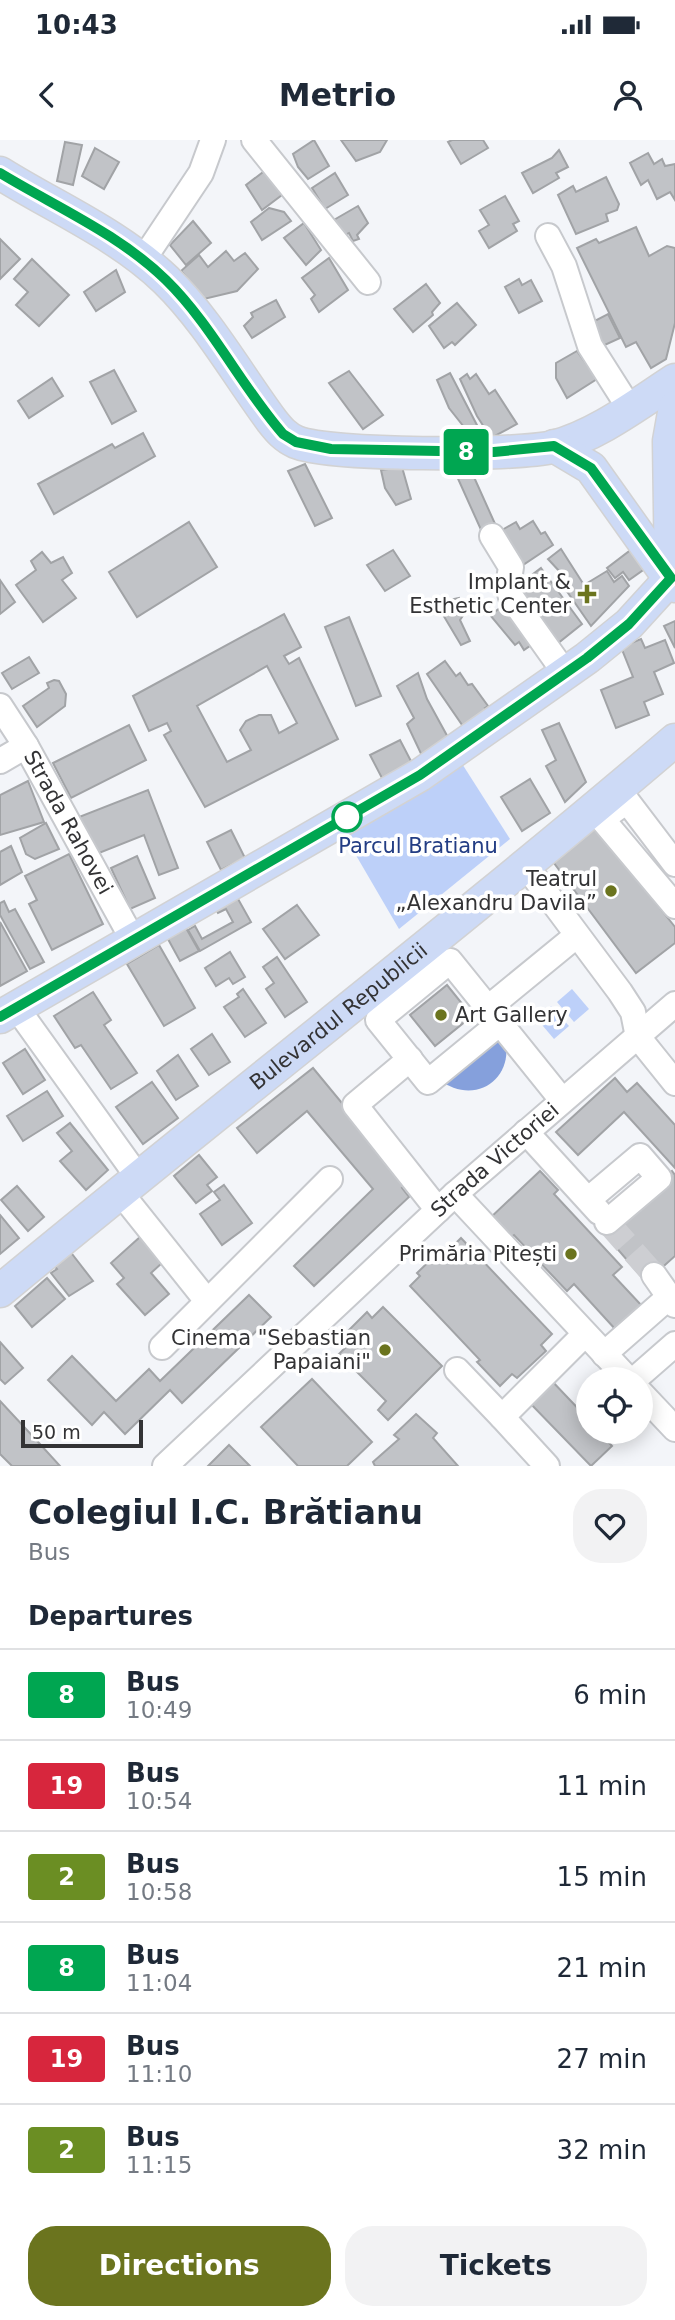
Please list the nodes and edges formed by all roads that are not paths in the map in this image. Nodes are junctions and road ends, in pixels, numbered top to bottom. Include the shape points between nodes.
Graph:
1 (213, 140) edge
2 (254, 140) edge
3 (6, 185) edge
4 (548, 236) dead end
5 (143, 260) junction
6 (368, 282) dead end
7 (675, 380) edge
8 (675, 407) edge
9 (630, 409) junction
10 (554, 446) junction
11 (492, 536) dead end
12 (673, 582) edge
13 (565, 673) junction
14 (0, 706) edge
15 (675, 740) edge
16 (26, 746) junction
17 (0, 761) edge
18 (615, 810) junction
19 (675, 864) edge
20 (526, 866) junction
21 (675, 884) edge
22 (675, 906) edge
23 (576, 936) junction
24 (133, 940) junction
25 (675, 1004) edge
26 (8, 1012) edge
27 (494, 1016) junction
28 (638, 1037) junction
29 (410, 1059) junction
30 (675, 1083) edge
31 (562, 1100) junction
32 (526, 1132) junction
33 (330, 1179) dead end
34 (129, 1184) junction
35 (589, 1199) junction
36 (446, 1202) junction
37 (654, 1275) tunnel mouth
38 (0, 1291) edge
39 (673, 1300) edge
40 (207, 1301) junction
41 (585, 1334) junction
42 (675, 1344) edge
43 (162, 1347) dead end
44 (604, 1354) junction
45 (616, 1367) edge
46 (649, 1367) edge
47 (457, 1370) dead end
48 (653, 1406) edge
49 (502, 1417) junction
50 (675, 1429) edge
51 (165, 1466) edge
52 (547, 1466) edge

1 - 5 street via 201,173
2 - 6 street
3 - 5 main road via 104,233
4 - 9 street via 564,266 590,346
5 - 10 main road via 188,305 272,421 296,442 382,451 514,451
7 - 9 main road
8 - 12 main road via 669,441
9 - 10 main road
10 - 12 main road via 591,468
11 - 13 street via 511,567 511,597
12 - 13 main road via 629,624
13 - 24 main road via 420,775
14 - 16 street, Strada Rahovei
15 - 20 main road, Bulevardul Republicii
16 - 17 street
16 - 24 street, Strada Rahovei
18 - 19 street via 626,801
18 - 21 street
18 - 22 street via 602,819
20 - 23 street
20 - 34 main road, Bulevardul Republicii
23 - 27 street
23 - 28 street via 633,1013
24 - 26 main road
25 - 28 street, Strada Victoriei
26 - 34 street
27 - 29 street via 428,1082
27 - 29 street via 450,961 378,1020
27 - 31 street
28 - 30 street
28 - 31 street, Strada Victoriei
29 - 36 street via 355,1105
31 - 32 street, Strada Victoriei
32 - 35 street
32 - 36 street, Strada Victoriei
33 - 40 street
34 - 38 main road, Bulevardul Republicii
34 - 40 street
35 - 35 street via 609,1223 659,1178 640,1156
36 - 41 street via 503,1244
36 - 51 street, Strada Victoriei
37 - 39 street
39 - 44 street
40 - 43 street
41 - 44 street
41 - 49 street
42 - 46 street
44 - 45 street
47 - 49 street
48 - 50 street
49 - 52 street

